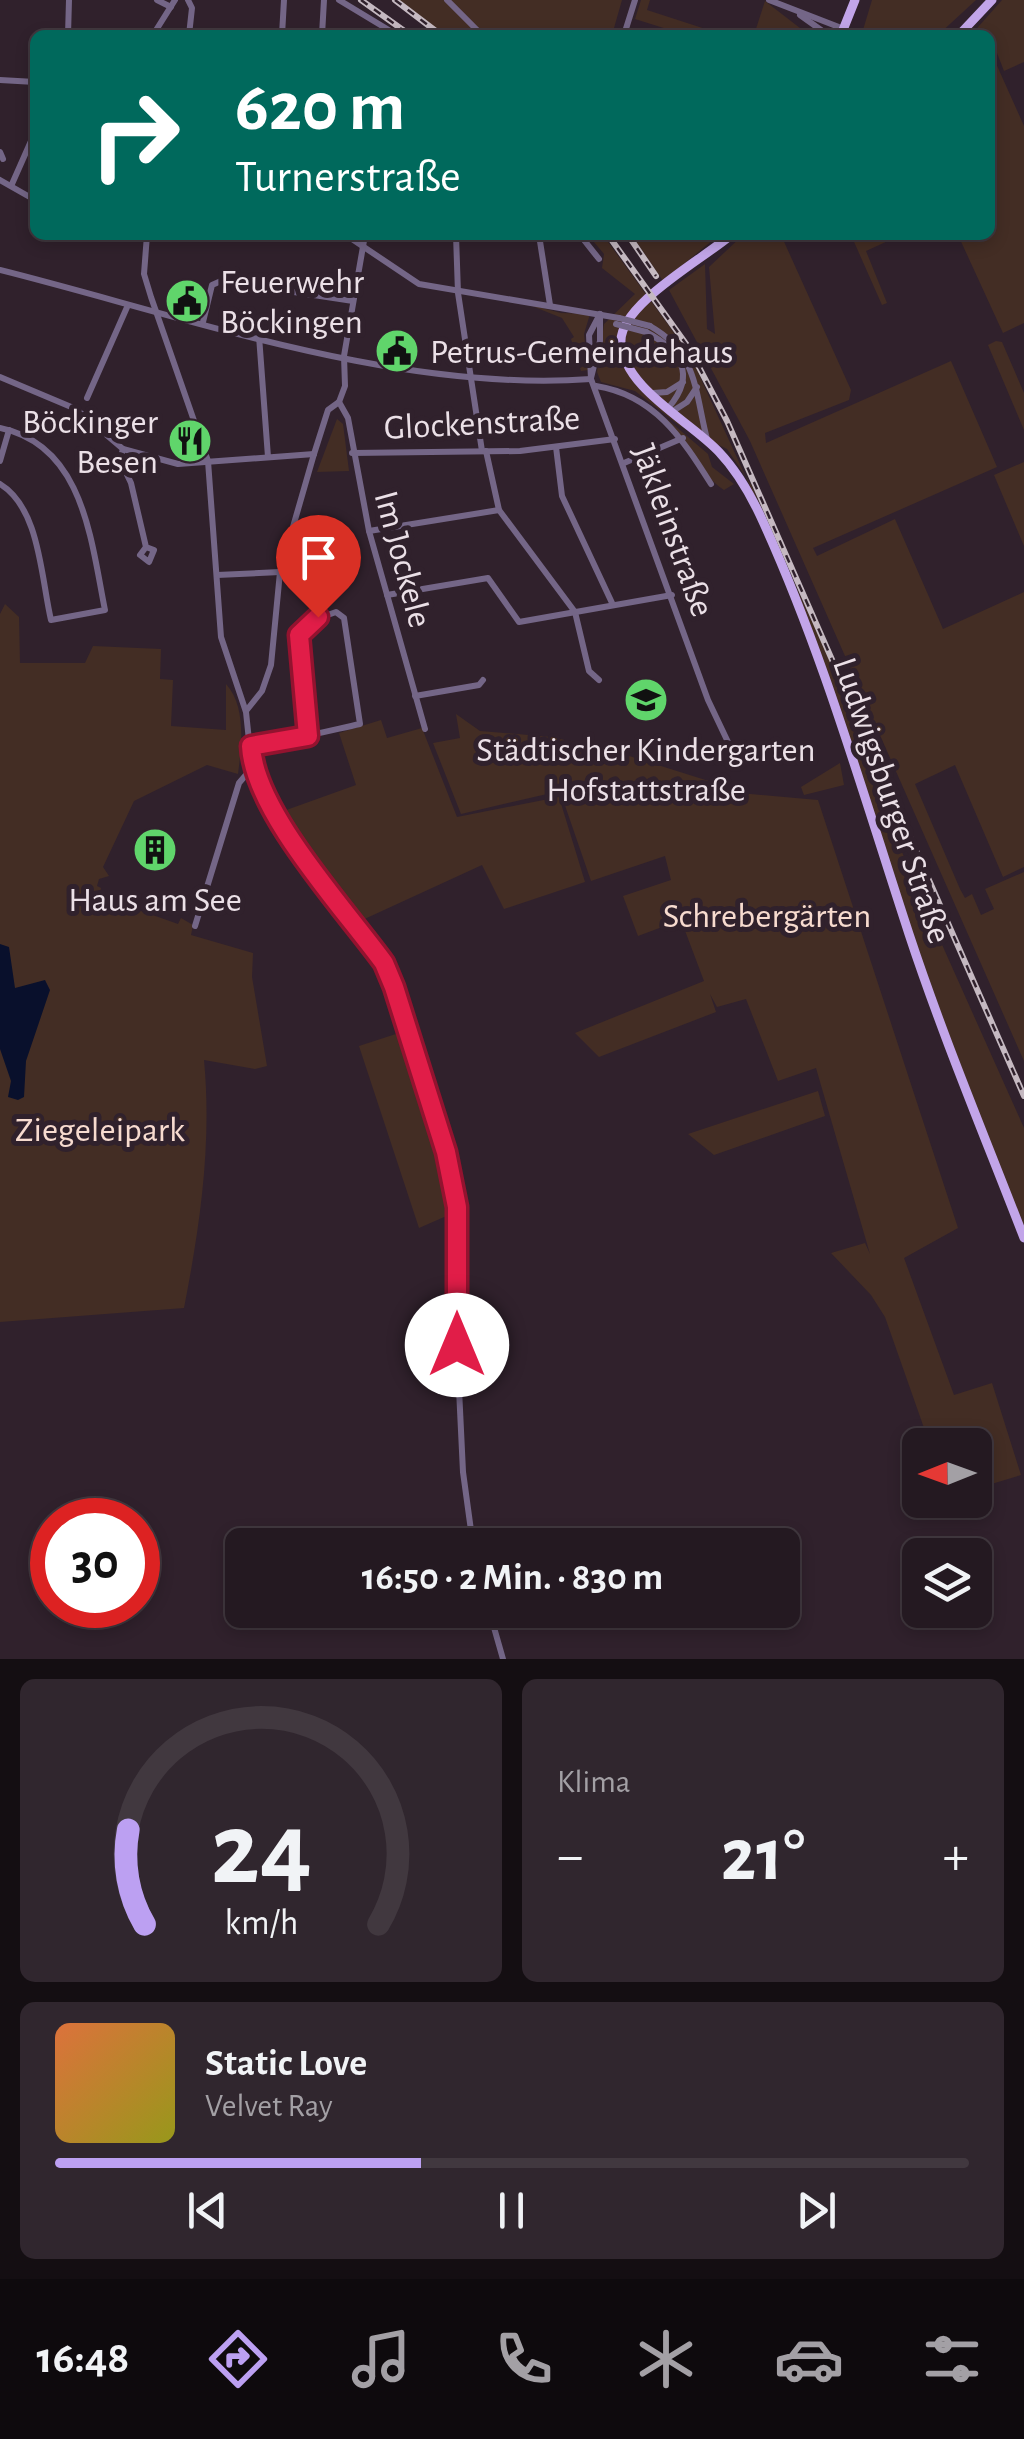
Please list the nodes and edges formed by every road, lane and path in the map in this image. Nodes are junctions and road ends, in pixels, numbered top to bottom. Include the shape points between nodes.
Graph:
1 (69, 0) edge
2 (157, 0) edge
3 (188, 0) edge
4 (284, 0) edge
5 (324, 0) edge
6 (340, 0) edge
7 (448, 0) edge
8 (635, 0) edge
9 (769, 0) edge
10 (855, 0) edge
11 (991, 0) edge
12 (173, 4) edge
13 (790, 9) junction
14 (68, 30) edge
15 (156, 30) edge
16 (190, 30) edge
17 (282, 30) edge
18 (322, 30) edge
19 (389, 30) edge
20 (477, 30) edge
21 (626, 30) edge
22 (821, 30) edge
23 (837, 30) edge
24 (843, 30) edge
25 (964, 30) edge
26 (0, 80) edge
27 (30, 82) edge
28 (30, 143) edge
29 (0, 180) edge
30 (12, 184) junction
31 (30, 197) edge
32 (147, 240) edge
33 (352, 240) edge
34 (364, 240) edge
35 (456, 240) edge
36 (540, 240) edge
37 (584, 240) edge
38 (724, 240) edge
39 (362, 248) junction
40 (599, 260) dead end
41 (0, 270) edge
42 (458, 293) junction
43 (353, 301) junction
44 (128, 304) junction
45 (550, 305) junction
46 (155, 311) junction
47 (600, 314) junction
48 (618, 321) junction
49 (203, 322) junction
50 (648, 329) junction
51 (259, 336) junction
52 (600, 341) junction
53 (344, 356) junction
54 (470, 376) junction
55 (0, 377) edge
56 (684, 381) junction
57 (593, 382) junction
58 (697, 385) junction
59 (653, 393) junction
60 (88, 398) dead end
61 (340, 402) junction
62 (671, 409) junction
63 (4, 429) edge
64 (682, 438) junction
65 (615, 439) junction
66 (708, 441) junction
67 (556, 447) junction
68 (123, 448) junction
69 (484, 451) junction
70 (352, 453) junction
71 (314, 454) junction
72 (268, 457) junction
73 (0, 461) edge
74 (208, 461) junction
75 (624, 462) junction
76 (0, 484) edge
77 (711, 484) dead end
78 (499, 510) junction
79 (370, 531) junction
80 (146, 547) dead end
81 (280, 572) junction
82 (217, 575) junction
83 (387, 595) junction
84 (672, 596) junction
85 (613, 605) junction
86 (576, 612) junction
87 (484, 680) dead end
88 (599, 680) dead end
89 (415, 696) junction
90 (246, 712) junction
91 (426, 729) dead end
92 (308, 736) junction
93 (251, 746) junction
94 (737, 761) dead end
95 (252, 769) junction
96 (195, 926) dead end
97 (1024, 1238) edge
98 (471, 1528) edge
99 (494, 1628) edge
100 (503, 1659) edge

1 - 14 street
2 - 12 street
3 - 16 street
4 - 17 street
5 - 18 street
6 - 19 street
7 - 20 street
8 - 21 street
9 - 13 street
10 - 24 main road
11 - 25 main road
12 - 15 street
13 - 22 street
13 - 23 street
26 - 27 street
28 - 30 street
29 - 30 street
30 - 31 street
32 - 46 street via 144,274
33 - 39 street
34 - 39 street
35 - 42 street
36 - 45 street
37 - 40 street
38 - 59 main road, Ludwigsburger Straße via 632,311 622,329 622,352
39 - 42 street via 410,281
39 - 43 street
41 - 44 street
42 - 45 street
42 - 54 street
43 - 49 street via 221,281 212,285
43 - 53 street
44 - 46 street
44 - 60 street
45 - 47 street
46 - 49 street
46 - 74 street
47 - 48 street
47 - 52 street
47 - 57 street, Jäkleinstraße via 589,335
48 - 50 street, bridge
48 - 52 street
49 - 51 street
50 - 56 street via 678,355
50 - 58 street via 682,351
51 - 53 street
51 - 72 street
52 - 57 street
53 - 54 street
53 - 61 street
54 - 57 street
54 - 69 street
55 - 68 street via 76,409
56 - 59 street
56 - 62 street
57 - 64 street via 634,396
57 - 65 street, Jäkleinstraße
58 - 62 street via 688,402
58 - 66 street
59 - 62 main road, Ludwigsburger Straße
61 - 70 street, Im Jockele
61 - 71 street via 328,410
62 - 66 main road, Ludwigsburger Straße
63 - 73 street
63 - 76 street via 31,440 72,481 105,610 51,620 26,512
64 - 75 street
64 - 77 street
65 - 67 street, Glockenstraße
65 - 75 street, Jäkleinstraße
66 - 97 main road, Ludwigsburger Straße via 746,485 789,582 925,983
67 - 69 street, Glockenstraße
67 - 85 street via 562,496
68 - 74 street via 178,464
68 - 80 street via 120,460
69 - 70 street, Glockenstraße
69 - 78 street
70 - 79 street, Im Jockele
71 - 72 street
71 - 81 street
72 - 74 street
74 - 82 street
75 - 84 street, Jäkleinstraße
78 - 79 street
78 - 86 street
79 - 83 street, Im Jockele
81 - 82 street
81 - 90 street via 274,649 262,691
82 - 90 street via 226,663
83 - 86 street via 484,578 519,622
83 - 89 street, Im Jockele
84 - 85 street
84 - 94 street, Jäkleinstraße
85 - 86 street
86 - 88 street via 589,671
87 - 89 street
89 - 91 street, Im Jockele
90 - 93 street
92 - 92 street via 361,722 344,618 336,612 308,622 299,635
92 - 93 street
93 - 95 street
95 - 96 street via 236,793
95 - 98 street via 265,801 384,963 446,1152 457,1207 458,1389
99 - 100 street

